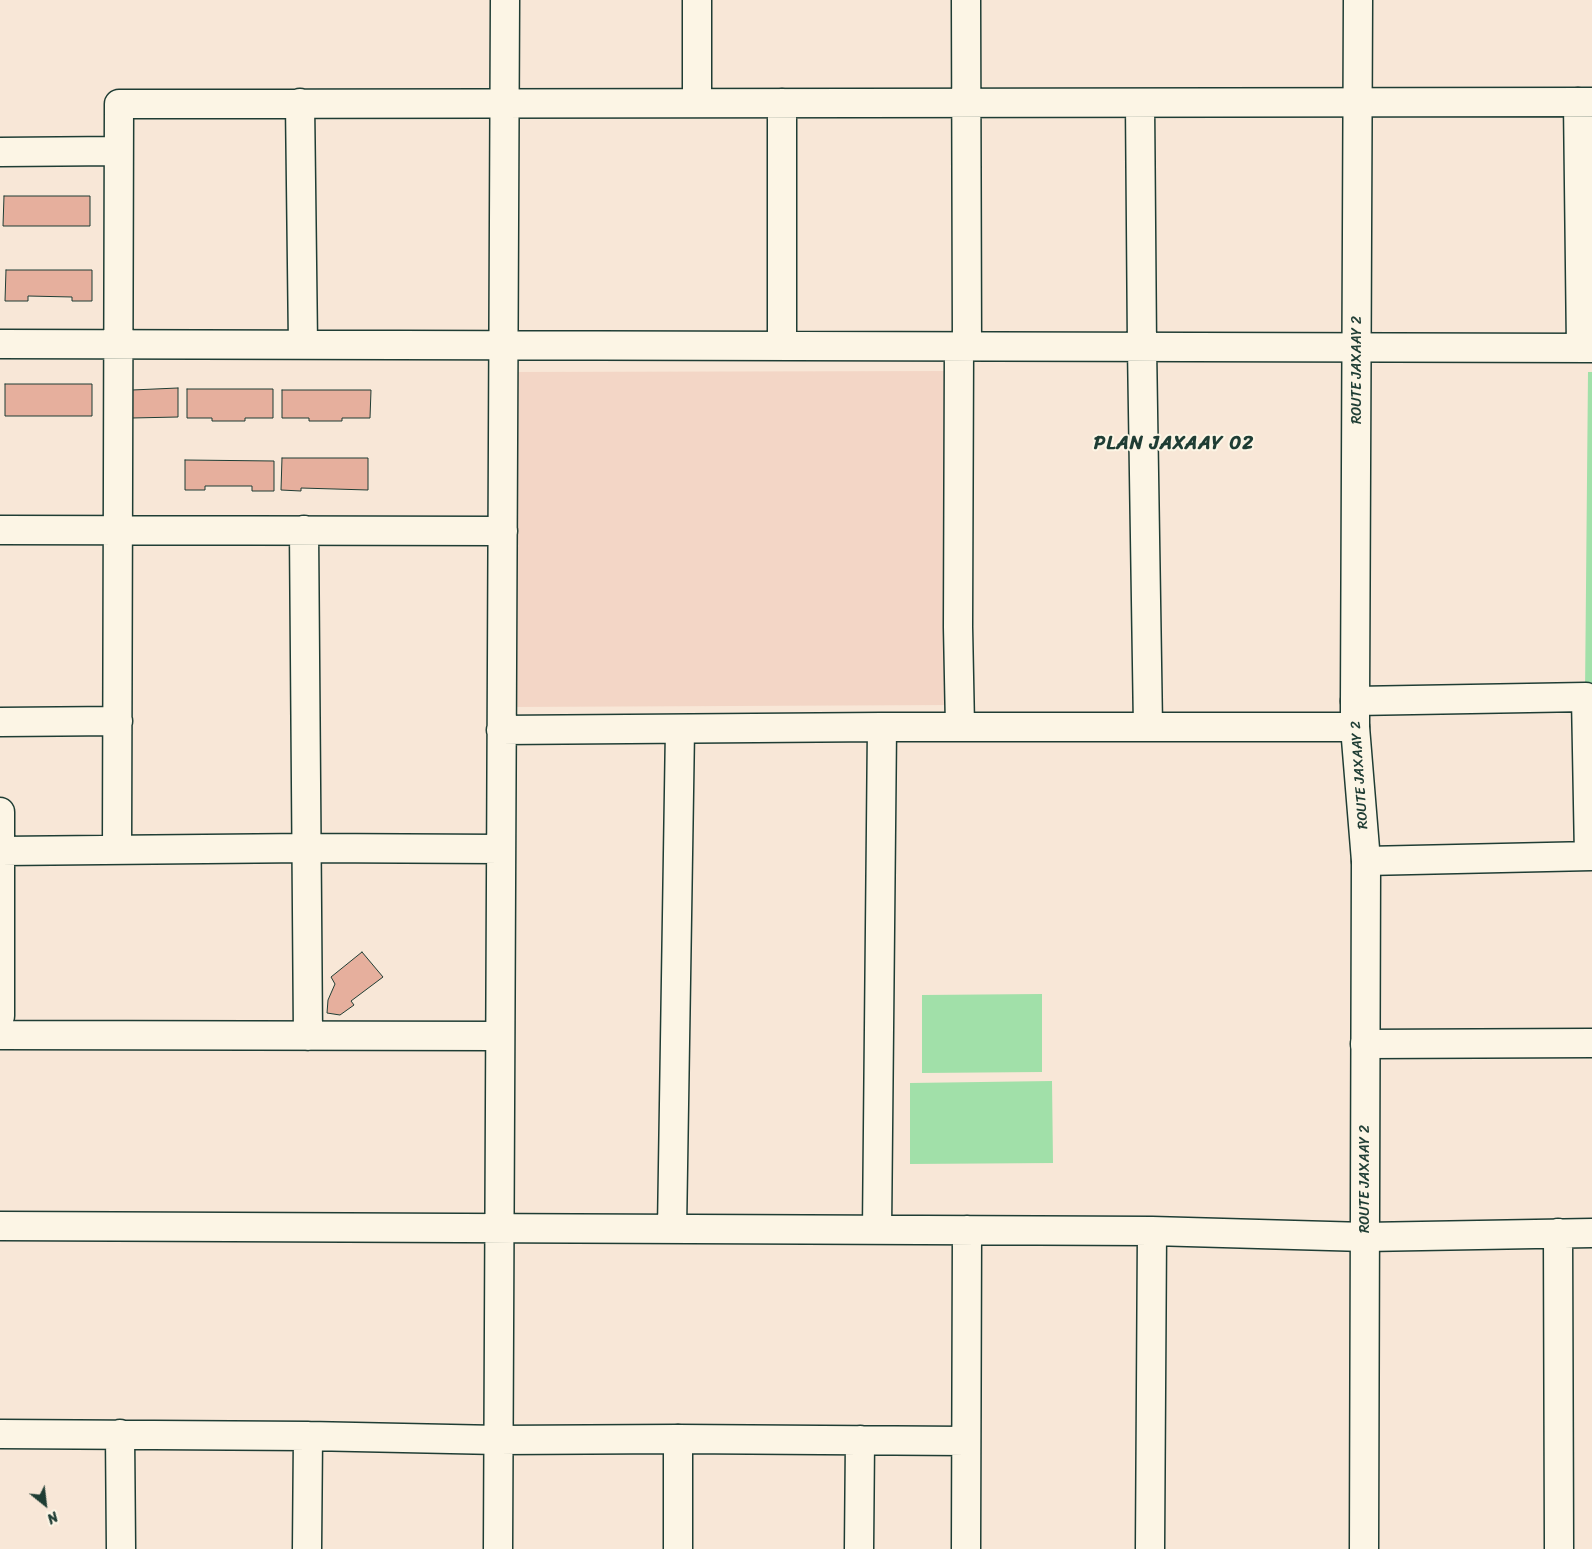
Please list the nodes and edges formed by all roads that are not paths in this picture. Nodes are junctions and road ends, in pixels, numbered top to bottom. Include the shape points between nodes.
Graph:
1 (505, 0) edge
2 (697, 0) edge
3 (966, 0) edge
4 (1358, 0) edge
5 (1357, 102) junction
6 (1585, 102) edge
7 (300, 103) junction
8 (504, 103) junction
9 (697, 103) junction
10 (782, 103) junction
11 (966, 103) junction
12 (1140, 103) junction
13 (118, 151) junction
14 (0, 152) edge
15 (0, 344) edge
16 (118, 344) junction
17 (303, 344) junction
18 (503, 345) junction
19 (782, 346) junction
20 (963, 347) junction
21 (1142, 347) junction
22 (1357, 348) junction
23 (1587, 348) edge
24 (0, 530) edge
25 (118, 530) junction
26 (304, 530) junction
27 (502, 531) junction
28 (1589, 713) edge
29 (1355, 714) junction
30 (118, 721) junction
31 (0, 722) edge
32 (882, 727) junction
33 (960, 727) junction
34 (1148, 727) junction
35 (501, 730) junction
36 (680, 730) junction
37 (0, 812) edge
38 (306, 848) junction
39 (501, 848) junction
40 (118, 850) junction
41 (1, 851) edge
42 (1590, 856) edge
43 (1366, 861) junction
44 (0, 1016) edge
45 (0, 1035) edge
46 (308, 1036) junction
47 (500, 1036) junction
48 (1366, 1044) junction
49 (1592, 1044) edge
50 (0, 1226) edge
51 (500, 1228) junction
52 (672, 1229) junction
53 (877, 1230) junction
54 (967, 1230) junction
55 (1152, 1231) junction
56 (1558, 1233) junction
57 (1592, 1233) edge
58 (1365, 1236) junction
59 (0, 1434) edge
60 (120, 1434) junction
61 (308, 1436) junction
62 (678, 1439) junction
63 (498, 1440) junction
64 (860, 1440) junction
65 (966, 1441) junction
66 (121, 1549) edge
67 (307, 1549) edge
68 (498, 1549) edge
69 (678, 1549) edge
70 (859, 1549) edge
71 (966, 1549) edge
72 (1150, 1549) edge
73 (1364, 1549) edge
74 (1558, 1549) edge

1 - 8 street
2 - 9 street
3 - 11 street
4 - 5 street, ROUTE JAXAAY 2
5 - 6 street
5 - 12 street
5 - 22 street, ROUTE JAXAAY 2
6 - 23 street
7 - 8 street
7 - 13 street via 119,104
7 - 17 street
8 - 9 street
8 - 18 street
9 - 10 street
10 - 11 street
10 - 19 street
11 - 12 street
11 - 20 street
12 - 21 street
13 - 14 street
13 - 16 street
15 - 16 street
16 - 17 street
16 - 25 street
17 - 18 street
18 - 19 street
18 - 27 street
19 - 20 street
20 - 21 street
20 - 33 street via 958,627
21 - 22 street
21 - 34 street
22 - 23 street
22 - 29 street, ROUTE JAXAAY 2
24 - 25 street
25 - 26 street
25 - 30 street
26 - 27 street
26 - 38 street
27 - 35 street
28 - 29 street via 1586,697
28 - 42 street
29 - 34 street
29 - 43 street, ROUTE JAXAAY 2
30 - 31 street
30 - 40 street
32 - 33 street
32 - 36 street
32 - 53 street
33 - 34 street
35 - 36 street
35 - 39 street
36 - 52 street
37 - 41 street
38 - 39 street
38 - 40 street
38 - 46 street
39 - 47 street
40 - 41 street
41 - 44 street
42 - 43 street
43 - 48 street, ROUTE JAXAAY 2
45 - 46 street
46 - 47 street
47 - 51 street
48 - 49 street
48 - 58 street, ROUTE JAXAAY 2
50 - 51 street
51 - 52 street
51 - 63 street
52 - 53 street
53 - 54 street
54 - 55 street
54 - 65 street
55 - 58 street
55 - 72 street
56 - 57 street
56 - 58 street
56 - 74 street
58 - 73 street, ROUTE JAXAAY 2
59 - 60 street
60 - 61 street
60 - 66 street
61 - 63 street
61 - 67 street
62 - 63 street
62 - 64 street
62 - 69 street
63 - 68 street
64 - 65 street
64 - 70 street
65 - 71 street

